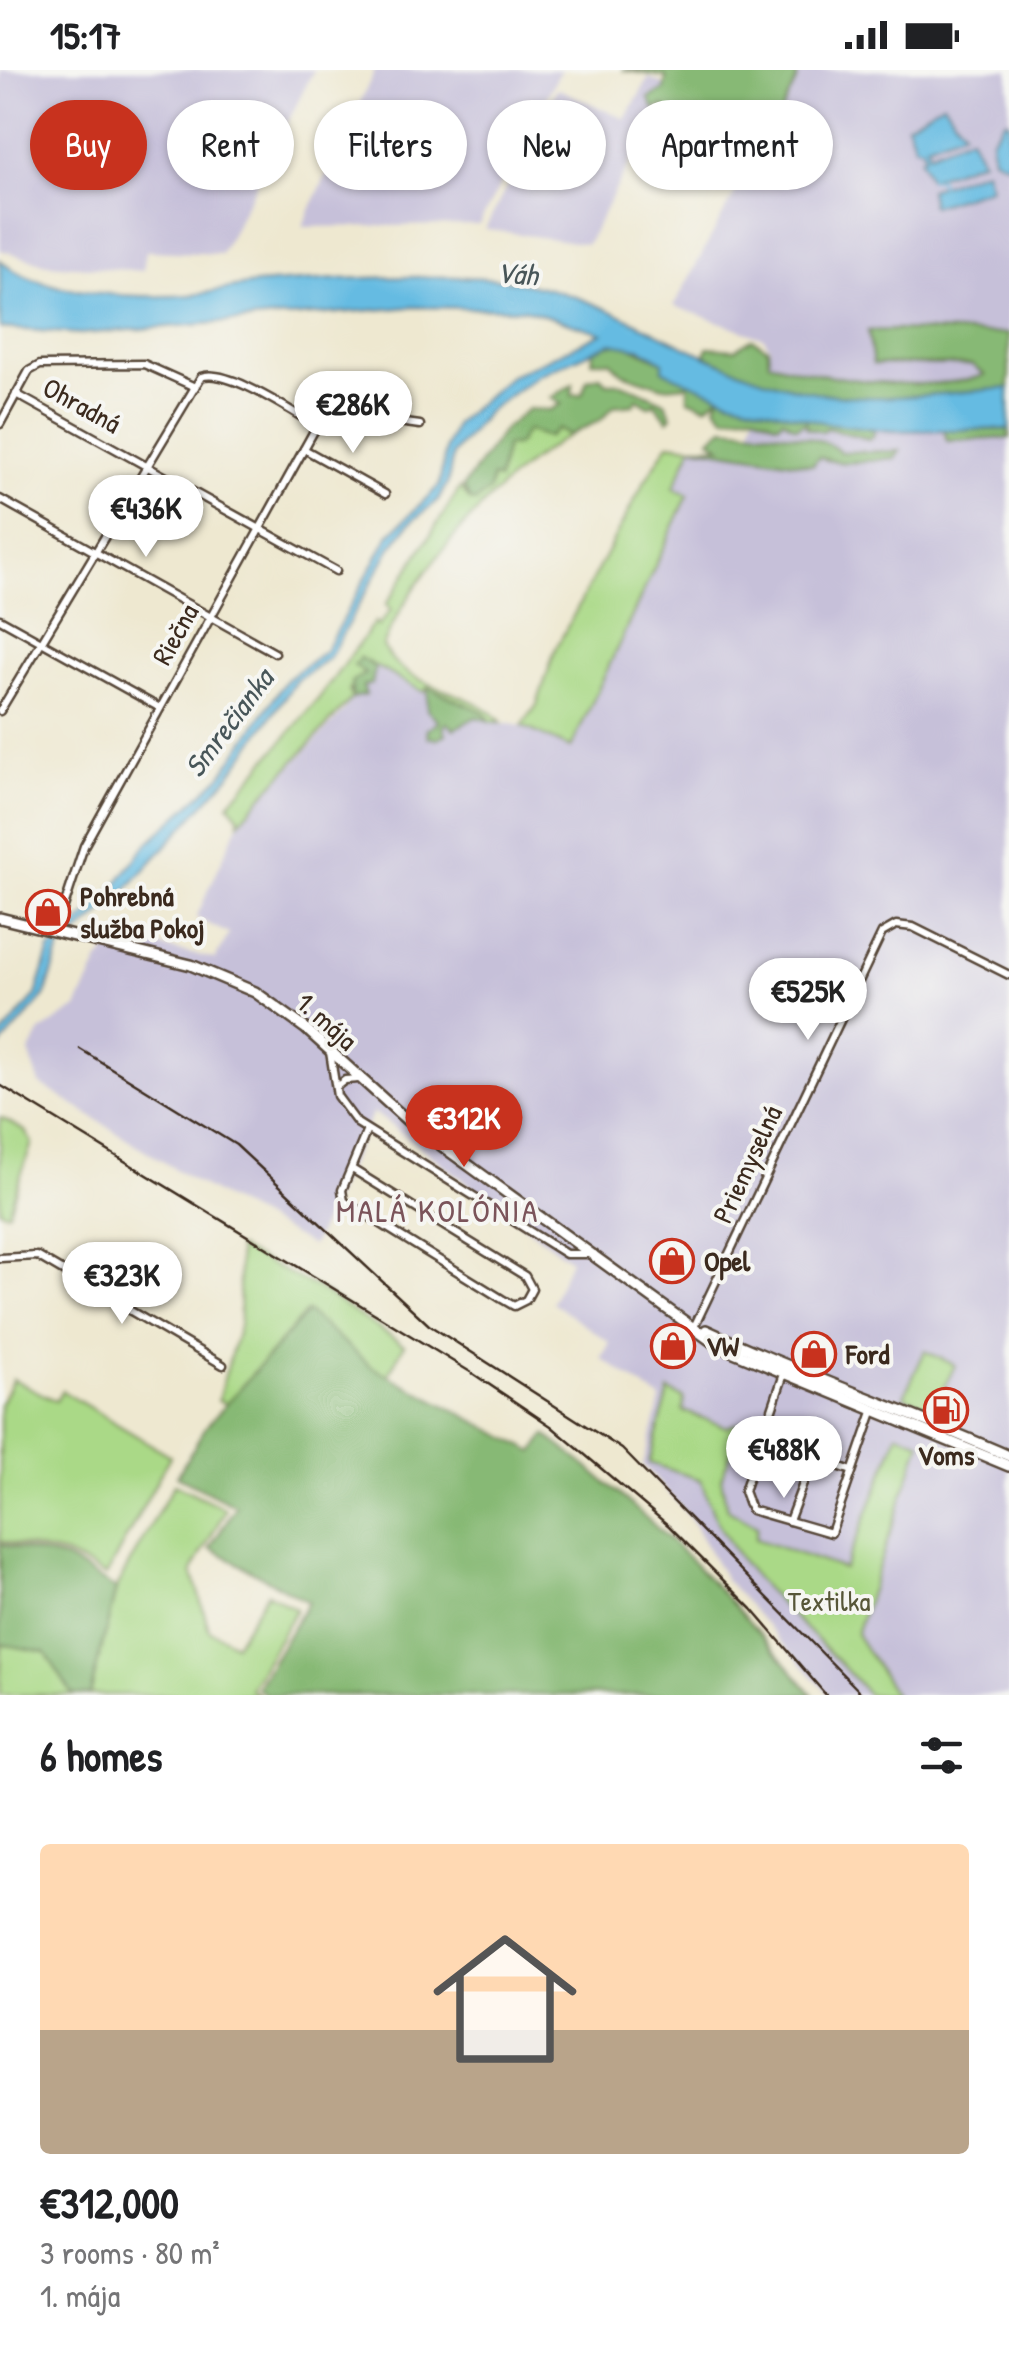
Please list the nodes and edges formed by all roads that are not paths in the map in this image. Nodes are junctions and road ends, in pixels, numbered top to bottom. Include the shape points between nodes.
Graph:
1 (194, 387) junction
2 (16, 394) junction
3 (0, 424) edge
4 (420, 425) dead end
5 (317, 426) junction
6 (304, 450) junction
7 (146, 466) junction
8 (385, 494) dead end
9 (0, 499) edge
10 (260, 528) junction
11 (94, 552) junction
12 (336, 571) dead end
13 (210, 617) junction
14 (0, 619) edge
15 (39, 641) junction
16 (275, 653) dead end
17 (160, 708) junction
18 (0, 711) edge
19 (0, 918) edge
20 (57, 932) junction
21 (1009, 975) edge
22 (330, 1052) junction
23 (358, 1079) junction
24 (335, 1088) junction
25 (367, 1130) junction
26 (352, 1169) junction
27 (595, 1254) junction
28 (0, 1258) edge
29 (694, 1324) junction
30 (223, 1365) dead end
31 (784, 1371) junction
32 (874, 1408) junction
33 (762, 1439) junction
34 (1009, 1456) edge
35 (812, 1457) junction
36 (1009, 1466) edge
37 (852, 1470) junction
38 (790, 1521) junction

1 - 2 street via 152,366 108,361 32,367
1 - 5 street via 203,375 216,375
1 - 7 street
2 - 3 street
2 - 7 street, Ohradná
4 - 5 street, Riečna via 390,421 335,393
5 - 6 street, Riečna
6 - 8 street
6 - 10 street, Riečna
7 - 10 street, Ohradná
7 - 11 street
9 - 11 street
10 - 12 street, Ohradná
10 - 13 street, Riečna
11 - 13 street
11 - 15 street
13 - 16 street
13 - 17 street, Riečna
14 - 15 street
15 - 17 street
15 - 18 street
17 - 20 street, Riečna via 84,846
19 - 20 main road, 1. mája
20 - 22 main road, 1. mája via 235,981
21 - 29 street, Priemyselná via 913,927 896,924 882,933
22 - 23 main road, 1. mája
22 - 24 street
23 - 24 street
23 - 27 main road, 1. mája
24 - 25 street via 348,1115
25 - 26 street
25 - 27 street via 566,1254
26 - 26 street via 342,1199 502,1300 514,1306 526,1300 532,1289 525,1276
27 - 29 main road, 1. mája
28 - 30 street via 38,1256
29 - 31 main road, 1. mája via 717,1344
31 - 32 main road, 1. mája
31 - 33 street
31 - 34 main road, 1. mája via 903,1409
32 - 36 main road, 1. mája
32 - 37 street
33 - 35 street
33 - 38 street via 746,1502 751,1510
35 - 37 street
35 - 38 street
37 - 38 street via 831,1533

